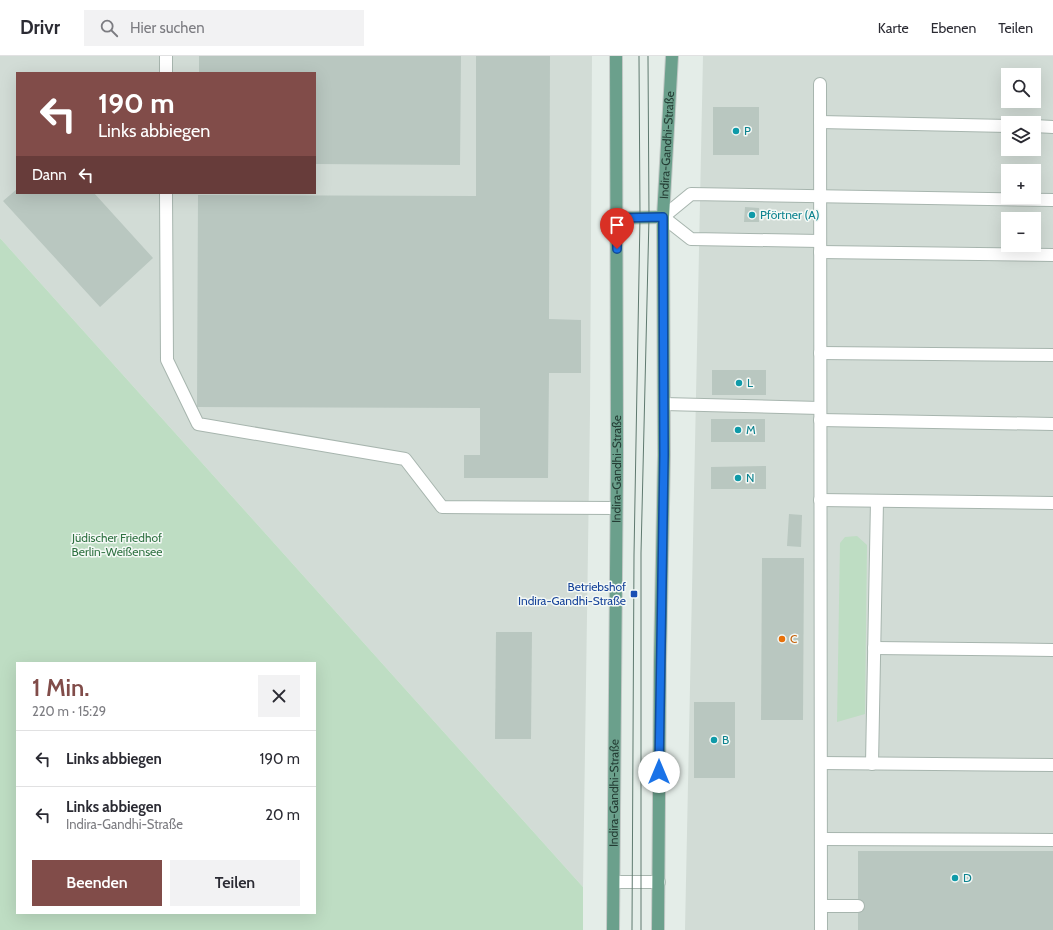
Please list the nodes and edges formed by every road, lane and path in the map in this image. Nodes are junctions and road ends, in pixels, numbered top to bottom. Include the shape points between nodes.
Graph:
1 (166, 56) edge
2 (616, 56) edge
3 (672, 56) edge
4 (166, 72) edge
5 (820, 84) dead end
6 (820, 122) junction
7 (1001, 126) edge
8 (1041, 126) edge
9 (1053, 127) edge
10 (166, 194) edge
11 (820, 195) junction
12 (1053, 200) edge
13 (663, 217) junction
14 (617, 218) junction
15 (820, 246) junction
16 (1053, 255) edge
17 (820, 353) junction
18 (1053, 355) edge
19 (664, 404) junction
20 (820, 408) junction
21 (820, 420) junction
22 (1053, 424) edge
23 (820, 500) junction
24 (877, 501) junction
25 (1053, 503) edge
26 (616, 508) junction
27 (874, 648) junction
28 (1053, 650) edge
29 (821, 763) junction
30 (872, 764) junction
31 (1053, 765) edge
32 (821, 839) junction
33 (1053, 840) edge
34 (614, 882) junction
35 (659, 882) junction
36 (821, 906) junction
37 (858, 906) dead end
38 (614, 930) edge
39 (658, 930) edge
40 (821, 930) edge

1 - 4 lane
2 - 14 main road, Indira-Gandhi-Straße
3 - 13 main road, Indira-Gandhi-Straße
5 - 6 lane
6 - 7 lane
6 - 11 lane
8 - 9 lane
10 - 26 lane via 167,360 198,424 405,459 442,507
11 - 12 lane
11 - 13 lane via 691,194
11 - 15 lane
13 - 14 main road
13 - 15 lane via 691,238
13 - 19 main road, Indira-Gandhi-Straße
14 - 26 main road, Indira-Gandhi-Straße
15 - 16 lane
15 - 17 lane
17 - 18 lane
17 - 20 lane
19 - 20 lane
19 - 35 main road, Indira-Gandhi-Straße
20 - 21 lane
21 - 22 lane
21 - 23 lane
23 - 24 lane
23 - 29 lane
24 - 25 lane
24 - 27 lane
26 - 34 main road, Indira-Gandhi-Straße
27 - 28 lane
27 - 30 lane
29 - 30 lane
29 - 32 lane
30 - 31 lane
32 - 33 lane
32 - 36 lane
34 - 35 lane
34 - 38 main road, Indira-Gandhi-Straße
35 - 39 main road, Indira-Gandhi-Straße
36 - 37 lane
36 - 40 lane

